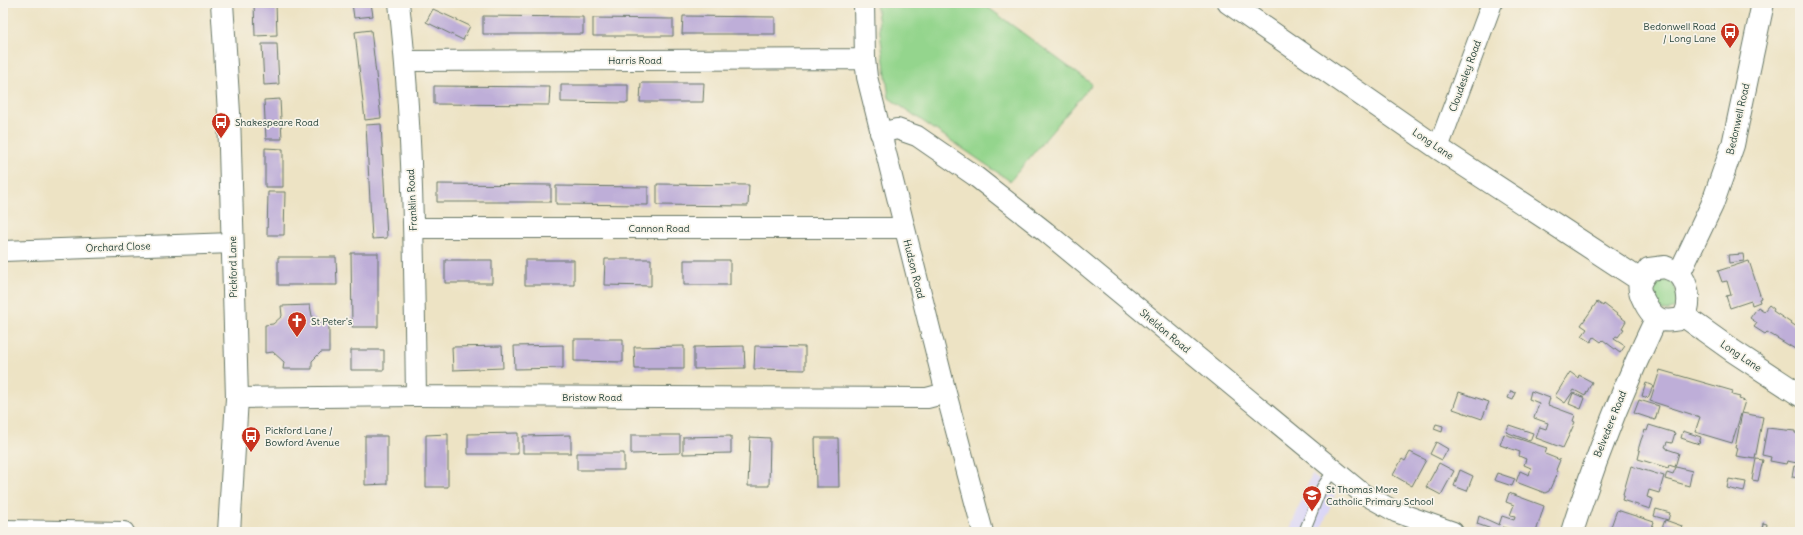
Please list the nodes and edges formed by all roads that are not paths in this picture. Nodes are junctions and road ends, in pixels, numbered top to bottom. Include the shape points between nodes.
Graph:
1 (222, 3) edge
2 (399, 3) edge
3 (864, 3) edge
4 (1229, 3) edge
5 (1492, 3) edge
6 (1763, 3) edge
7 (865, 60) junction
8 (406, 61) junction
9 (880, 133) junction
10 (1438, 148) junction
11 (414, 228) junction
12 (904, 228) junction
13 (233, 243) junction
14 (3, 251) edge
15 (1679, 274) junction
16 (1640, 280) junction
17 (1684, 316) junction
18 (1656, 318) junction
19 (946, 393) junction
20 (1800, 395) edge
21 (416, 396) junction
22 (237, 398) junction
23 (1333, 471) junction
24 (3, 530) edge
25 (124, 532) edge
26 (229, 532) edge
27 (983, 532) edge
28 (1304, 532) edge
29 (1453, 532) edge
30 (1572, 532) edge

1 - 13 street, Pickford Lane
2 - 8 street, Franklin Road
3 - 7 street, Hudson Road
4 - 10 street, Long Lane
5 - 10 street, Cloudesley Road
6 - 15 street, Bedonwell Road via 1734,145 1712,205
7 - 8 street, Harris Road
7 - 9 street, Hudson Road
8 - 11 street, Franklin Road
9 - 12 street, Hudson Road
9 - 23 street, Sheldon Road via 897,129 917,136 975,176
10 - 16 street, Long Lane
11 - 12 street, Cannon Road
11 - 21 street, Franklin Road
12 - 19 street, Hudson Road
13 - 14 street, Orchard Close
13 - 22 street, Pickford Lane
15 - 16 street via 1665,267 1649,269
15 - 17 street via 1686,288 1688,305
16 - 18 street via 1639,291 1649,312
17 - 18 street via 1667,322
17 - 20 street, Long Lane
18 - 30 street, Belvedere Road via 1633,366 1590,474
19 - 21 street, Bristow Road via 928,398
19 - 27 street, Hudson Road
21 - 22 street, Bristow Road
22 - 26 street, Pickford Lane
23 - 28 lane via 1322,487
23 - 29 street, Sheldon Road via 1362,494 1396,512
24 - 25 street

